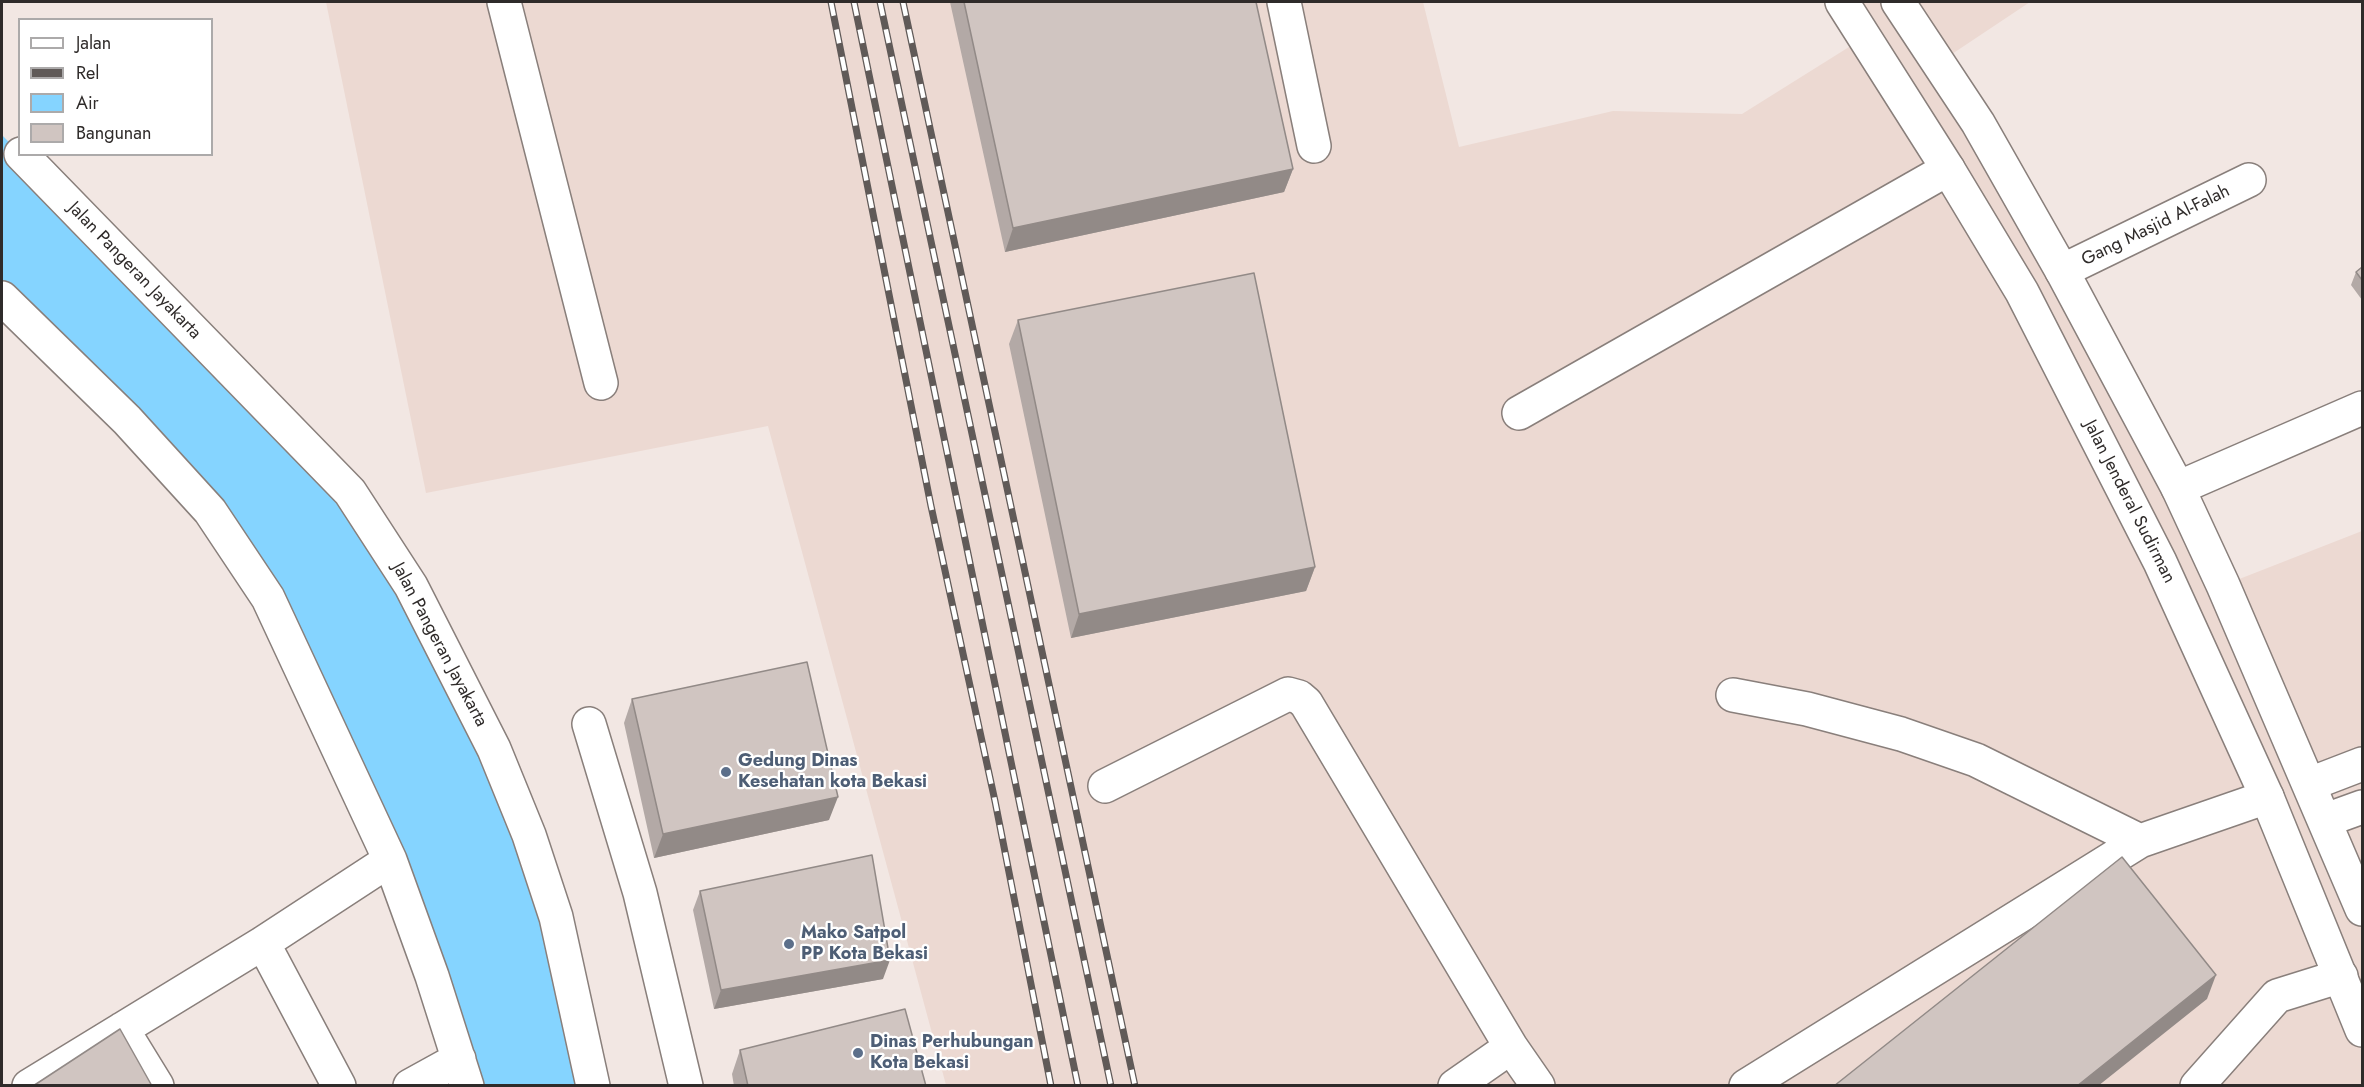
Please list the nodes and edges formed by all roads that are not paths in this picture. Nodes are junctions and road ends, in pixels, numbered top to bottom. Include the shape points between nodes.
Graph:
1 (504, 2) edge
2 (1284, 2) edge
3 (1842, 2) edge
4 (1898, 2) edge
5 (2, 135) edge
6 (1314, 146) dead end
7 (18, 152) edge
8 (22, 156) edge
9 (1948, 169) junction
10 (2249, 180) dead end
11 (2062, 271) junction
12 (2, 298) edge
13 (601, 383) dead end
14 (2362, 408) edge
15 (1519, 413) dead end
16 (2178, 488) junction
17 (1732, 695) dead end
18 (590, 724) dead end
19 (2362, 764) edge
20 (2310, 784) junction
21 (1105, 786) dead end
22 (2267, 797) junction
23 (2362, 807) edge
24 (2326, 820) junction
25 (2140, 841) junction
26 (390, 860) junction
27 (2348, 875) junction
28 (2307, 893) junction
29 (2362, 909) edge
30 (263, 943) junction
31 (2341, 976) junction
32 (122, 1029) junction
33 (2362, 1030) edge
34 (1511, 1047) junction
35 (463, 1072) edge
36 (29, 1086) edge
37 (157, 1086) edge
38 (339, 1086) edge
39 (410, 1086) edge
40 (592, 1086) edge
41 (686, 1086) edge
42 (1455, 1086) edge
43 (1538, 1086) edge
44 (1746, 1086) edge
45 (2198, 1086) edge

1 - 13 main road
2 - 6 main road
3 - 9 main road, Jalan Jenderal Sudirman
4 - 11 main road via 1978,123
5 - 7 main road, Jalan Pangeran Jayakarta
8 - 40 main road, Jalan Pangeran Jayakarta via 350,492 411,586 494,749 529,835 556,917
9 - 15 main road
9 - 22 main road, Jalan Jenderal Sudirman via 2022,292 2155,551
10 - 11 main road, Gang Masjid Al-Falah
11 - 16 main road
12 - 26 main road via 127,420 231,539 268,598
14 - 16 main road
16 - 20 main road
17 - 25 main road via 1817,711 1976,760
18 - 41 main road via 640,893
19 - 20 main road
20 - 24 main road
21 - 34 main road via 1288,694 1299,698 1306,703
22 - 25 main road
22 - 28 main road, Jalan Jenderal Sudirman
23 - 24 main road
24 - 27 main road
25 - 44 main road
26 - 30 main road
26 - 35 main road
27 - 28 main road
27 - 29 main road
28 - 31 main road, Jalan Jenderal Sudirman
30 - 32 main road
30 - 38 main road
31 - 33 main road, Jalan Jenderal Sudirman
31 - 45 main road via 2277,996
32 - 36 main road
32 - 37 main road
34 - 42 main road
34 - 43 main road
35 - 39 main road

